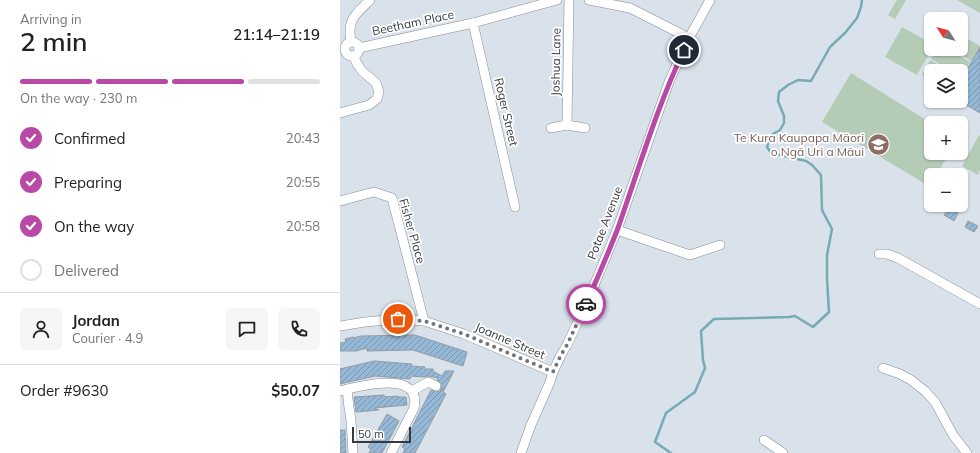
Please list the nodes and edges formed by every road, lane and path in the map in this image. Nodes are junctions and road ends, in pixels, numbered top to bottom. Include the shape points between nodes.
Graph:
1 (370, 0) edge
2 (557, 0) edge
3 (569, 0) edge
4 (588, 0) edge
5 (710, 0) edge
6 (631, 4) edge
7 (473, 23) junction
8 (689, 38) junction
9 (355, 45) junction
10 (343, 51) edge
11 (354, 56) junction
12 (340, 112) edge
13 (567, 125) junction
14 (551, 128) dead end
15 (585, 128) dead end
16 (340, 201) edge
17 (515, 207) dead end
18 (617, 230) junction
19 (720, 245) dead end
20 (879, 254) dead end
21 (980, 304) edge
22 (424, 321) junction
23 (340, 326) edge
24 (883, 368) dead end
25 (553, 372) junction
26 (436, 386) dead end
27 (344, 390) edge
28 (412, 391) junction
29 (764, 440) dead end
30 (353, 453) edge
31 (391, 453) edge
32 (521, 453) edge
33 (783, 453) edge
34 (967, 453) edge

1 - 9 street via 353,17 350,33
2 - 7 street, Beetham Place
3 - 13 street, Joshua Lane
4 - 6 street
5 - 8 street, Potae Avenue
6 - 8 street
7 - 9 street, Beetham Place
7 - 17 street, Roger Street
8 - 18 street, Potae Avenue via 669,82
9 - 10 street via 346,45
9 - 11 street via 358,54
10 - 11 street
11 - 12 street via 362,71 376,83 379,92 377,99 369,105
13 - 14 street
13 - 15 street
16 - 22 street, Fisher Place via 374,192 392,198
18 - 19 street via 690,255
18 - 25 street, Potae Avenue via 588,300
20 - 21 street via 898,258
22 - 23 street, Joanne Street via 398,319
22 - 25 street, Joanne Street via 464,334
24 - 34 street via 912,380 925,391 935,402 953,435
25 - 32 street, Potae Avenue
26 - 28 street via 428,382
27 - 28 street via 384,383 408,386
27 - 30 street via 351,420
28 - 31 street via 416,401 414,408
29 - 33 street

